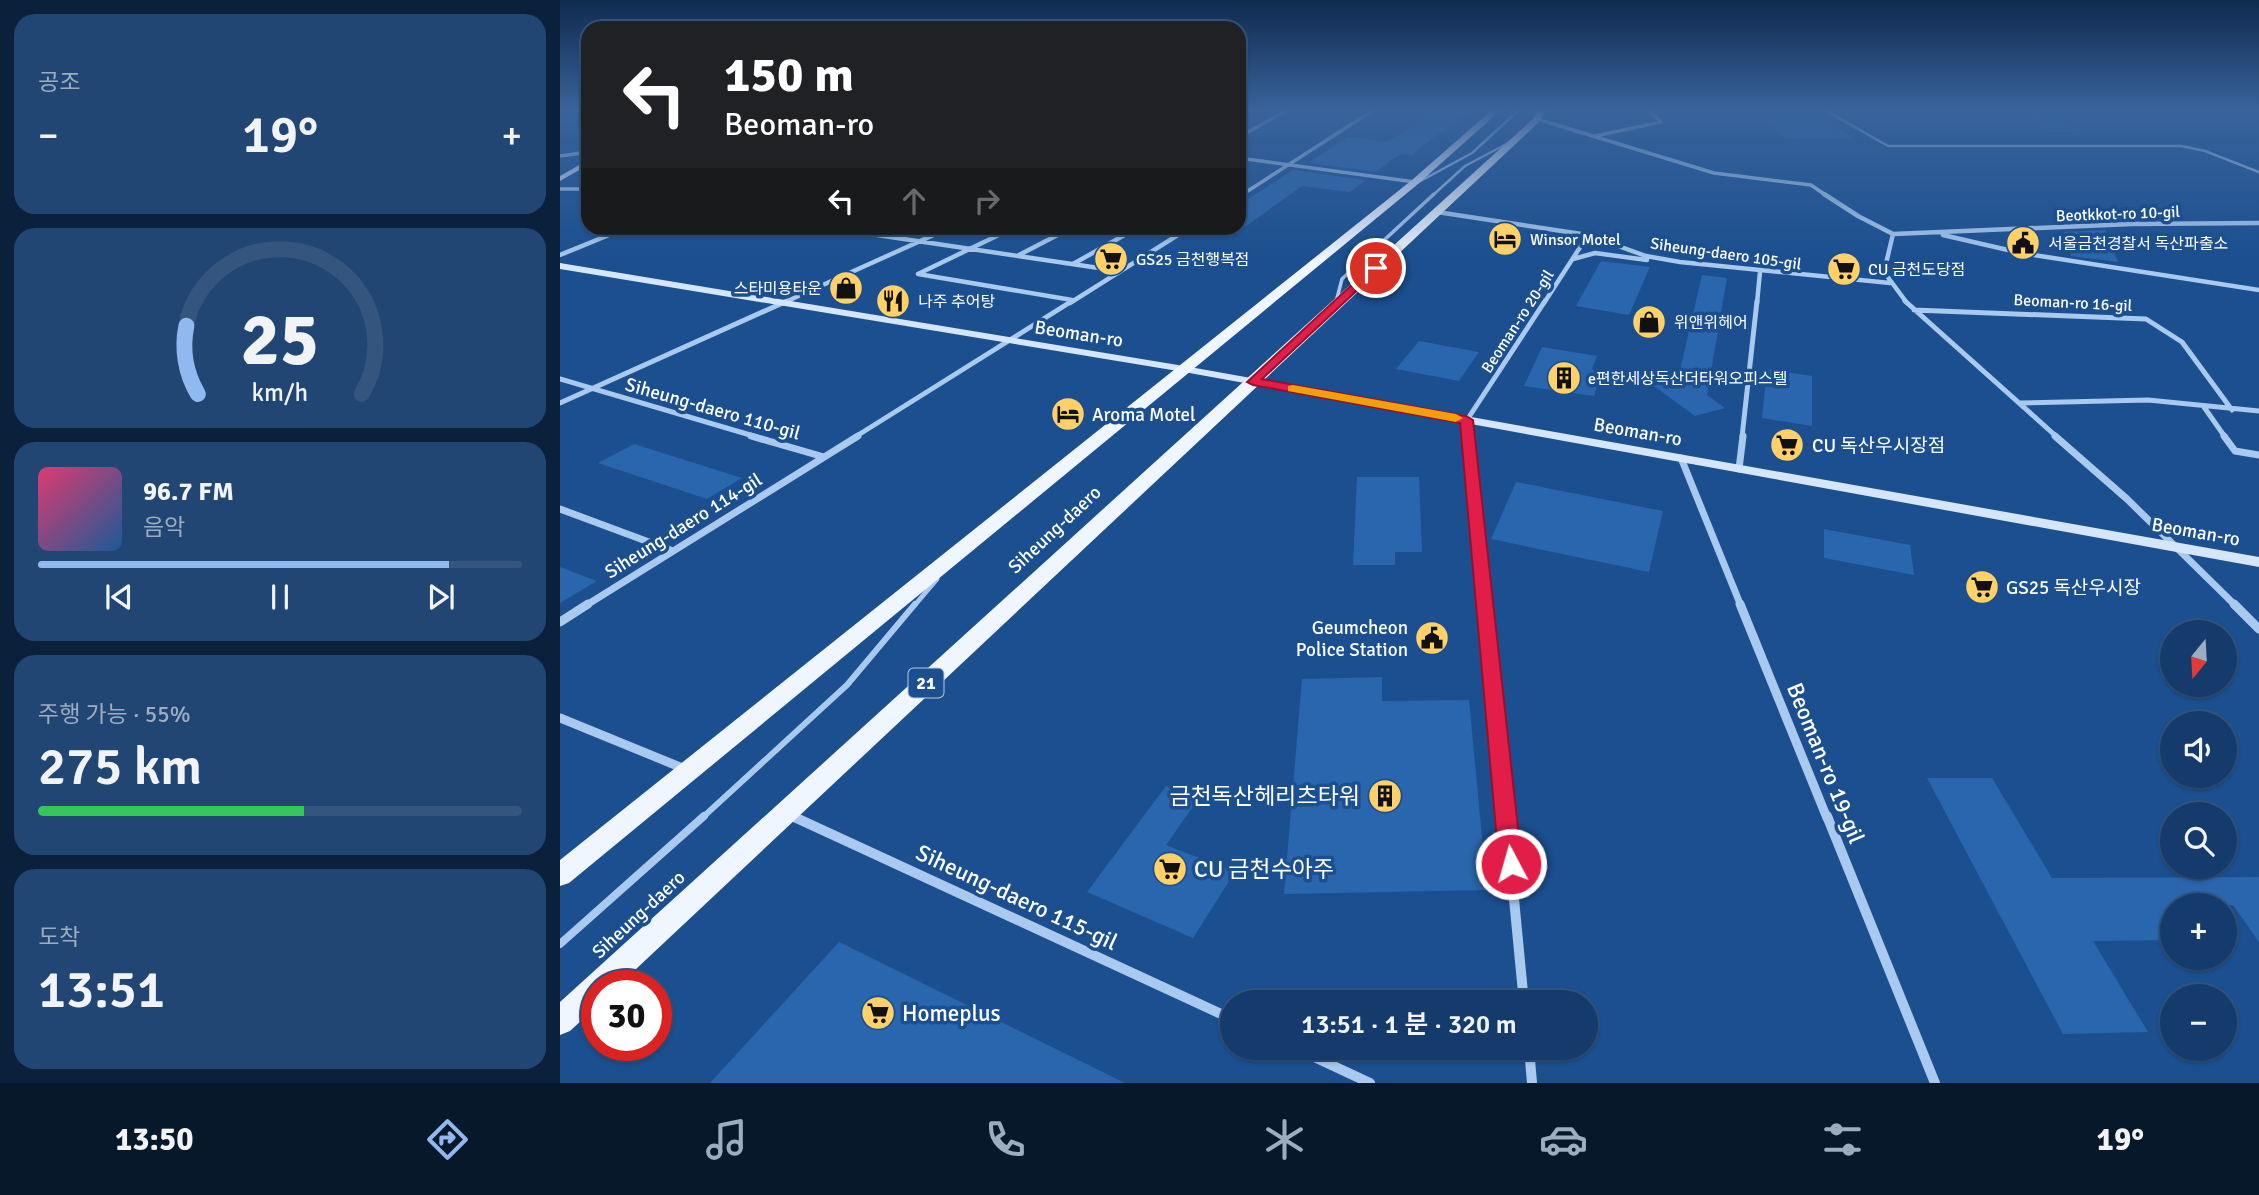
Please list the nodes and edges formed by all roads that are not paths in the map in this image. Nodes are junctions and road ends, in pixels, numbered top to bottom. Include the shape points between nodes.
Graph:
1 (1252, 160) edge
2 (1295, 160) edge
3 (1440, 160) edge
4 (1463, 160) edge
5 (1477, 160) edge
6 (1493, 160) edge
7 (1669, 160) edge
8 (2227, 160) edge
9 (1288, 164) junction
10 (581, 166) edge
11 (2259, 172) edge
12 (560, 179) edge
13 (1411, 185) junction
14 (560, 189) edge
15 (581, 189) edge
16 (1246, 191) edge
17 (1437, 212) junction
18 (2259, 225) edge
19 (1936, 233) junction
20 (1893, 234) junction
21 (608, 235) edge
22 (878, 235) edge
23 (933, 235) edge
24 (999, 235) edge
25 (1058, 235) edge
26 (1125, 235) edge
27 (1178, 235) edge
28 (1588, 235) junction
29 (920, 241) junction
30 (970, 249) junction
31 (560, 254) edge
32 (1018, 256) junction
33 (1572, 259) junction
34 (1681, 262) junction
35 (1073, 264) junction
36 (560, 266) edge
37 (1119, 271) junction
38 (1760, 272) junction
39 (1890, 283) junction
40 (2259, 290) edge
41 (1073, 300) junction
42 (786, 303) junction
43 (1335, 305) junction
44 (1913, 310) junction
45 (1010, 341) junction
46 (1184, 369) junction
47 (560, 379) edge
48 (1253, 382) junction
49 (592, 389) junction
50 (560, 403) edge
51 (2020, 403) junction
52 (2204, 407) junction
53 (2232, 411) junction
54 (2259, 411) edge
55 (1466, 420) junction
56 (2259, 455) edge
57 (824, 457) junction
58 (1681, 458) junction
59 (1739, 469) junction
60 (560, 509) edge
61 (965, 547) junction
62 (2175, 547) junction
63 (673, 551) junction
64 (2259, 562) edge
65 (560, 622) edge
66 (2259, 629) edge
67 (560, 718) edge
68 (689, 771) junction
69 (785, 813) junction
70 (560, 875) edge
71 (560, 944) edge
72 (615, 970) edge
73 (1523, 990) edge
74 (581, 1002) edge
75 (1220, 1013) edge
76 (560, 1021) edge
77 (1321, 1060) edge
78 (1530, 1060) edge
79 (1370, 1083) edge
80 (1532, 1083) edge
81 (1935, 1083) edge

1 - 9 street
2 - 9 street
3 - 13 main road, Siheung-daero
4 - 13 lane
5 - 43 lane via 1342,279
6 - 17 main road, Siheung-daero / 21
7 - 20 street via 1714,173 1811,185
8 - 11 lane
9 - 13 street
9 - 16 street
10 - 12 main road
13 - 46 main road, Siheung-daero
14 - 15 street
17 - 28 street, Siheung-daero 105-gil
17 - 43 main road, Siheung-daero / 21
18 - 19 street, Beotkkot-ro 10-gil via 2132,224
19 - 20 street, Beotkkot-ro 10-gil
19 - 40 street via 1983,246
20 - 39 street via 1884,272
21 - 31 street
22 - 29 street
23 - 29 street
24 - 30 street
25 - 32 street
26 - 35 street
27 - 37 street
28 - 33 street, Beoman-ro 20-gil
28 - 34 street, Siheung-daero 105-gil via 1646,256
29 - 30 street
29 - 42 street
30 - 32 street
30 - 41 street via 918,274
32 - 35 street
33 - 34 street via 1595,253
33 - 55 street, Beoman-ro 20-gil
34 - 38 street, Siheung-daero 105-gil
35 - 37 street
36 - 42 main road, Beoman-ro
37 - 41 street
38 - 39 street, Siheung-daero 105-gil
38 - 59 street
39 - 44 street
41 - 45 street
42 - 45 main road, Beoman-ro
42 - 49 street
43 - 48 main road, Siheung-daero / 21
44 - 51 street
44 - 53 street, Beoman-ro 16-gil via 2146,319 2182,342
45 - 46 main road, Beoman-ro
45 - 57 street, Beoman-ro
46 - 48 main road, Beoman-ro
46 - 61 main road, Siheung-daero
47 - 49 street, Siheung-daero 110-gil
48 - 55 main road, Beoman-ro
48 - 69 main road, Siheung-daero / 21
49 - 50 street
49 - 57 street, Siheung-daero 110-gil
51 - 52 street via 2148,400
51 - 62 street
52 - 53 street
52 - 56 street via 2235,451
53 - 54 street
55 - 58 main road, Beoman-ro
55 - 73 street
57 - 63 street, Siheung-daero 114-gil
58 - 59 main road, Beoman-ro
58 - 81 street, Beoman-ro 19-gil
59 - 62 main road, Beoman-ro
60 - 63 street
61 - 68 main road, Siheung-daero
61 - 71 lane via 847,685
62 - 64 main road, Beoman-ro
62 - 66 street
63 - 65 street, Siheung-daero 114-gil
67 - 68 street
68 - 70 main road, Siheung-daero
69 - 72 main road, Siheung-daero / 21
69 - 75 street, Siheung-daero 115-gil
74 - 76 main road, Siheung-daero / 21
77 - 79 street
78 - 80 street

